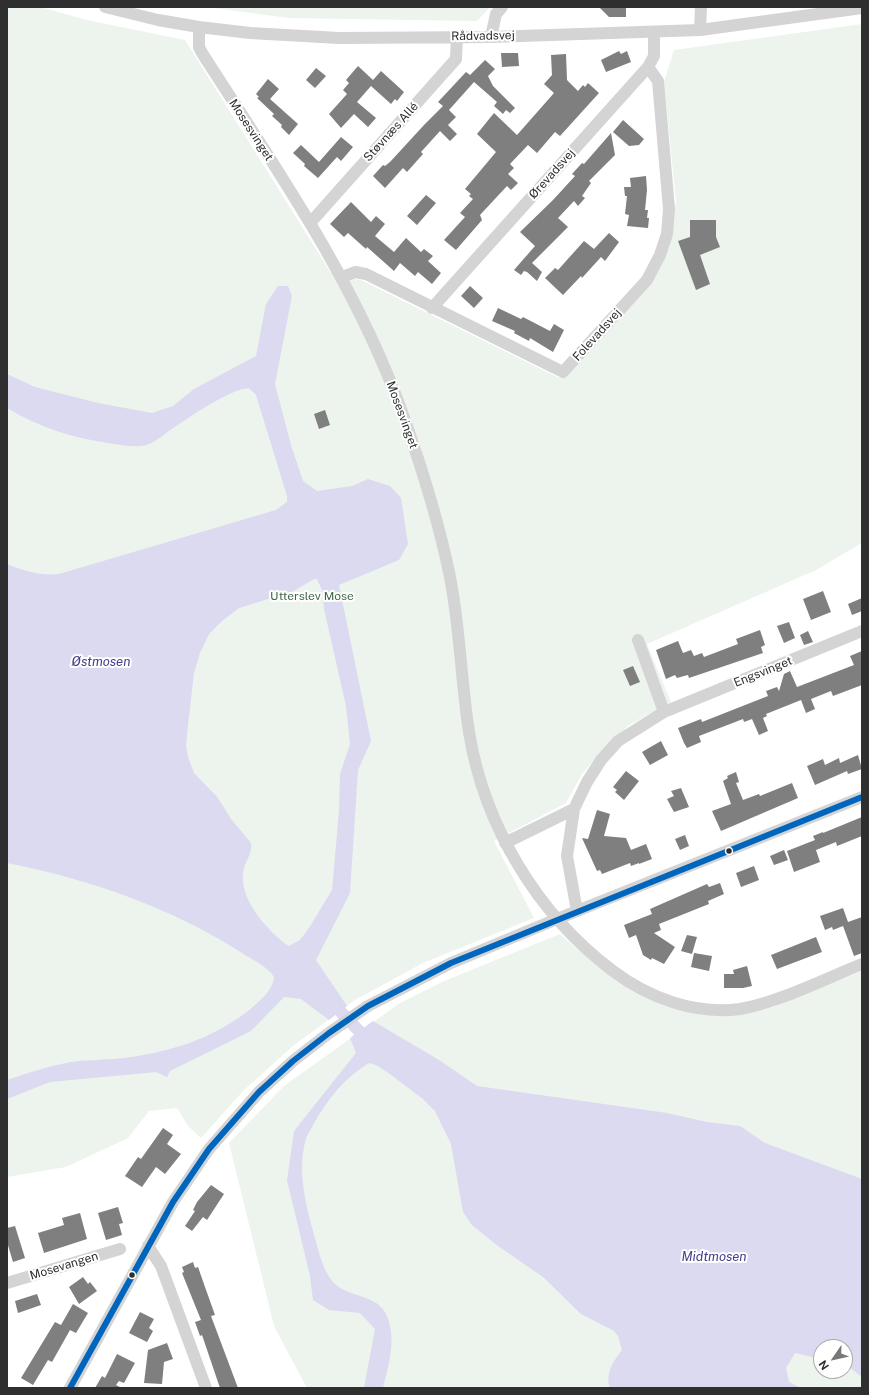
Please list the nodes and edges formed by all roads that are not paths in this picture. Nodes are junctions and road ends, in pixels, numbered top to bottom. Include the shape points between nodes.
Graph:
1 (105, 7) edge
2 (502, 7) edge
3 (701, 7) edge
4 (862, 8) edge
5 (199, 27) junction
6 (700, 30) junction
7 (654, 32) junction
8 (491, 36) junction
9 (457, 37) junction
10 (648, 67) junction
11 (311, 222) junction
12 (342, 277) junction
13 (432, 308) junction
14 (862, 631) edge
15 (638, 640) dead end
16 (664, 712) junction
17 (862, 796) edge
18 (574, 809) junction
19 (505, 843) junction
20 (577, 911) junction
21 (557, 919) junction
22 (862, 964) edge
23 (148, 1246) junction
24 (120, 1248) dead end
25 (7, 1283) edge
26 (70, 1388) edge
27 (206, 1388) edge

1 - 5 street, Rådvadsvej
2 - 8 street via 496,14
3 - 6 street
4 - 6 street, Rådvadsvej
5 - 9 street, Rådvadsvej via 339,38
5 - 11 street, Mosesvinget via 199,47 202,53
6 - 7 street, Rådvadsvej
7 - 8 street, Rådvadsvej
7 - 10 street, Ørevadsvej via 654,56
8 - 9 street, Rådvadsvej
9 - 11 street, Støvnæs Allé via 456,59
10 - 13 street, Ørevadsvej
10 - 13 street, Folevadsvej via 658,82 669,209 667,234 647,280 563,372
11 - 12 street, Mosesvinget
12 - 13 street, Folevadsvej via 355,272 366,274
12 - 19 street, Mosesvinget via 382,361 403,414 428,491 450,578 469,734 480,777
14 - 16 street, Engsvinget
15 - 16 street
16 - 18 street, Engsvinget via 618,741 594,771
17 - 20 street
18 - 19 street
18 - 20 street, Engsvinget via 567,856
19 - 21 street, Mosesvinget
20 - 21 street
21 - 22 street, Mosesvinget via 597,959 622,977 651,995 682,1006 740,1009 776,998
21 - 23 street via 451,963 368,1006 293,1061 259,1092 209,1149 172,1202
23 - 26 street
23 - 27 street via 161,1266
24 - 25 street, Mosevangen

